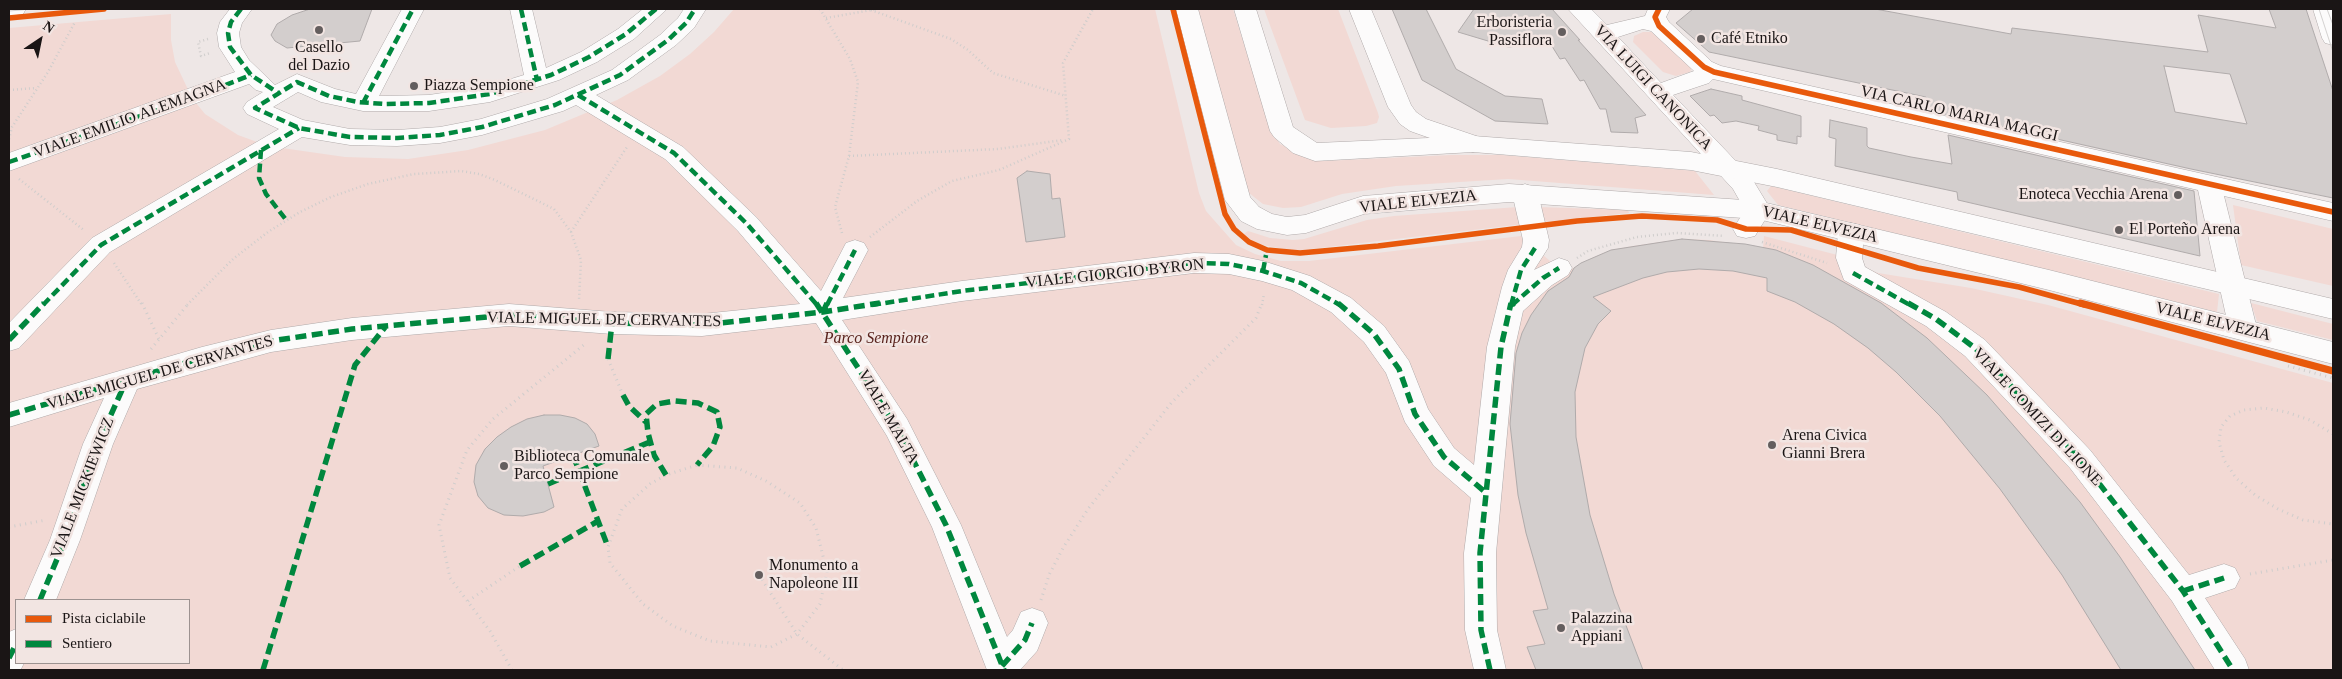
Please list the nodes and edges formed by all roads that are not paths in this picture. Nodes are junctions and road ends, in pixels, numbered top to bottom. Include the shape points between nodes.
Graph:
1 (9, 9) edge
2 (15, 9) edge
3 (241, 9) edge
4 (413, 9) edge
5 (521, 9) edge
6 (656, 9) edge
7 (695, 9) edge
8 (1187, 9) edge
9 (1245, 9) edge
10 (1360, 9) edge
11 (1579, 9) edge
12 (2324, 9) edge
13 (1659, 17) edge
14 (1603, 34) junction
15 (2333, 38) edge
16 (1704, 67) junction
17 (251, 75) junction
18 (537, 80) junction
19 (1657, 92) junction
20 (278, 94) junction
21 (588, 102) junction
22 (363, 103) junction
23 (299, 128) junction
24 (1473, 144) junction
25 (1727, 168) junction
26 (13, 170) edge
27 (2210, 184) junction
28 (1525, 193) junction
29 (2333, 212) edge
30 (1747, 229) junction
31 (1851, 232) junction
32 (855, 250) road end
33 (1559, 268) road end
34 (2232, 285) junction
35 (1512, 305) junction
36 (2333, 310) edge
37 (823, 312) junction
38 (2242, 329) junction
39 (9, 340) edge
40 (2333, 353) edge
41 (126, 381) junction
42 (9, 415) edge
43 (1485, 492) junction
44 (2224, 578) road end
45 (2183, 591) junction
46 (40, 599) edge
47 (1032, 623) road end
48 (15, 646) edge
49 (9, 658) edge
50 (1003, 668) edge
51 (1490, 670) edge
52 (2233, 670) edge

1 - 2 street
3 - 17 street via 230,22 230,47
4 - 22 street
5 - 18 street
6 - 18 street via 610,45
7 - 21 street via 668,40 620,74
8 - 28 street, VIALE ELVEZIA via 1238,200 1250,214 1266,222 1287,226 1306,224 1363,206 1418,199
9 - 24 street via 1282,131 1297,143 1315,152 1329,153
10 - 24 street via 1400,107 1408,118 1418,125
11 - 14 street, VIA LUIGI CANONICA
12 - 15 street
13 - 14 street
13 - 16 street
14 - 19 street, VIA LUIGI CANONICA
16 - 19 street via 1706,74 1701,78
16 - 27 street, VIA CARLO MARIA MAGGI via 1727,75
17 - 20 street
17 - 26 street, VIALE EMILIO ALEMAGNA
18 - 22 street via 452,101
19 - 25 street, VIA LUIGI CANONICA
20 - 22 street via 297,82 329,96
20 - 23 street via 255,108
21 - 23 street via 440,135 372,139
21 - 37 street, VIALE MALTA via 674,153 748,224
23 - 39 street via 101,245
24 - 25 street via 1691,161
25 - 30 street, VIA LUIGI CANONICA via 1742,183
25 - 34 street
27 - 29 street, VIA CARLO MARIA MAGGI
27 - 34 street
28 - 30 street, VIALE ELVEZIA
28 - 35 street via 1536,240 1522,270
30 - 31 street, VIALE ELVEZIA
31 - 38 street, VIALE ELVEZIA
31 - 45 street, VIALE COMIZI DI LIONE via 1849,258 1853,273 1936,318 1976,348 2080,459
32 - 37 street
33 - 35 street
34 - 36 street
34 - 38 street
35 - 43 street via 1501,347
37 - 41 street, VIALE MIGUEL DE CERVANTES via 702,325 612,323 509,315 352,329 271,341
37 - 43 street, VIALE GIORGIO BYRON via 962,291 1194,263 1264,263 1342,305 1374,334 1399,369 1415,414 1444,457
37 - 50 street, VIALE MALTA via 897,428 946,525
38 - 40 street, VIALE ELVEZIA
41 - 42 street, VIALE MIGUEL DE CERVANTES
41 - 46 street, VIALE MICKIEWICZ via 98,444
43 - 51 street via 1480,553 1481,630
44 - 45 street
45 - 52 street, VIALE COMIZI DI LIONE
47 - 50 street via 1025,640
48 - 49 street

